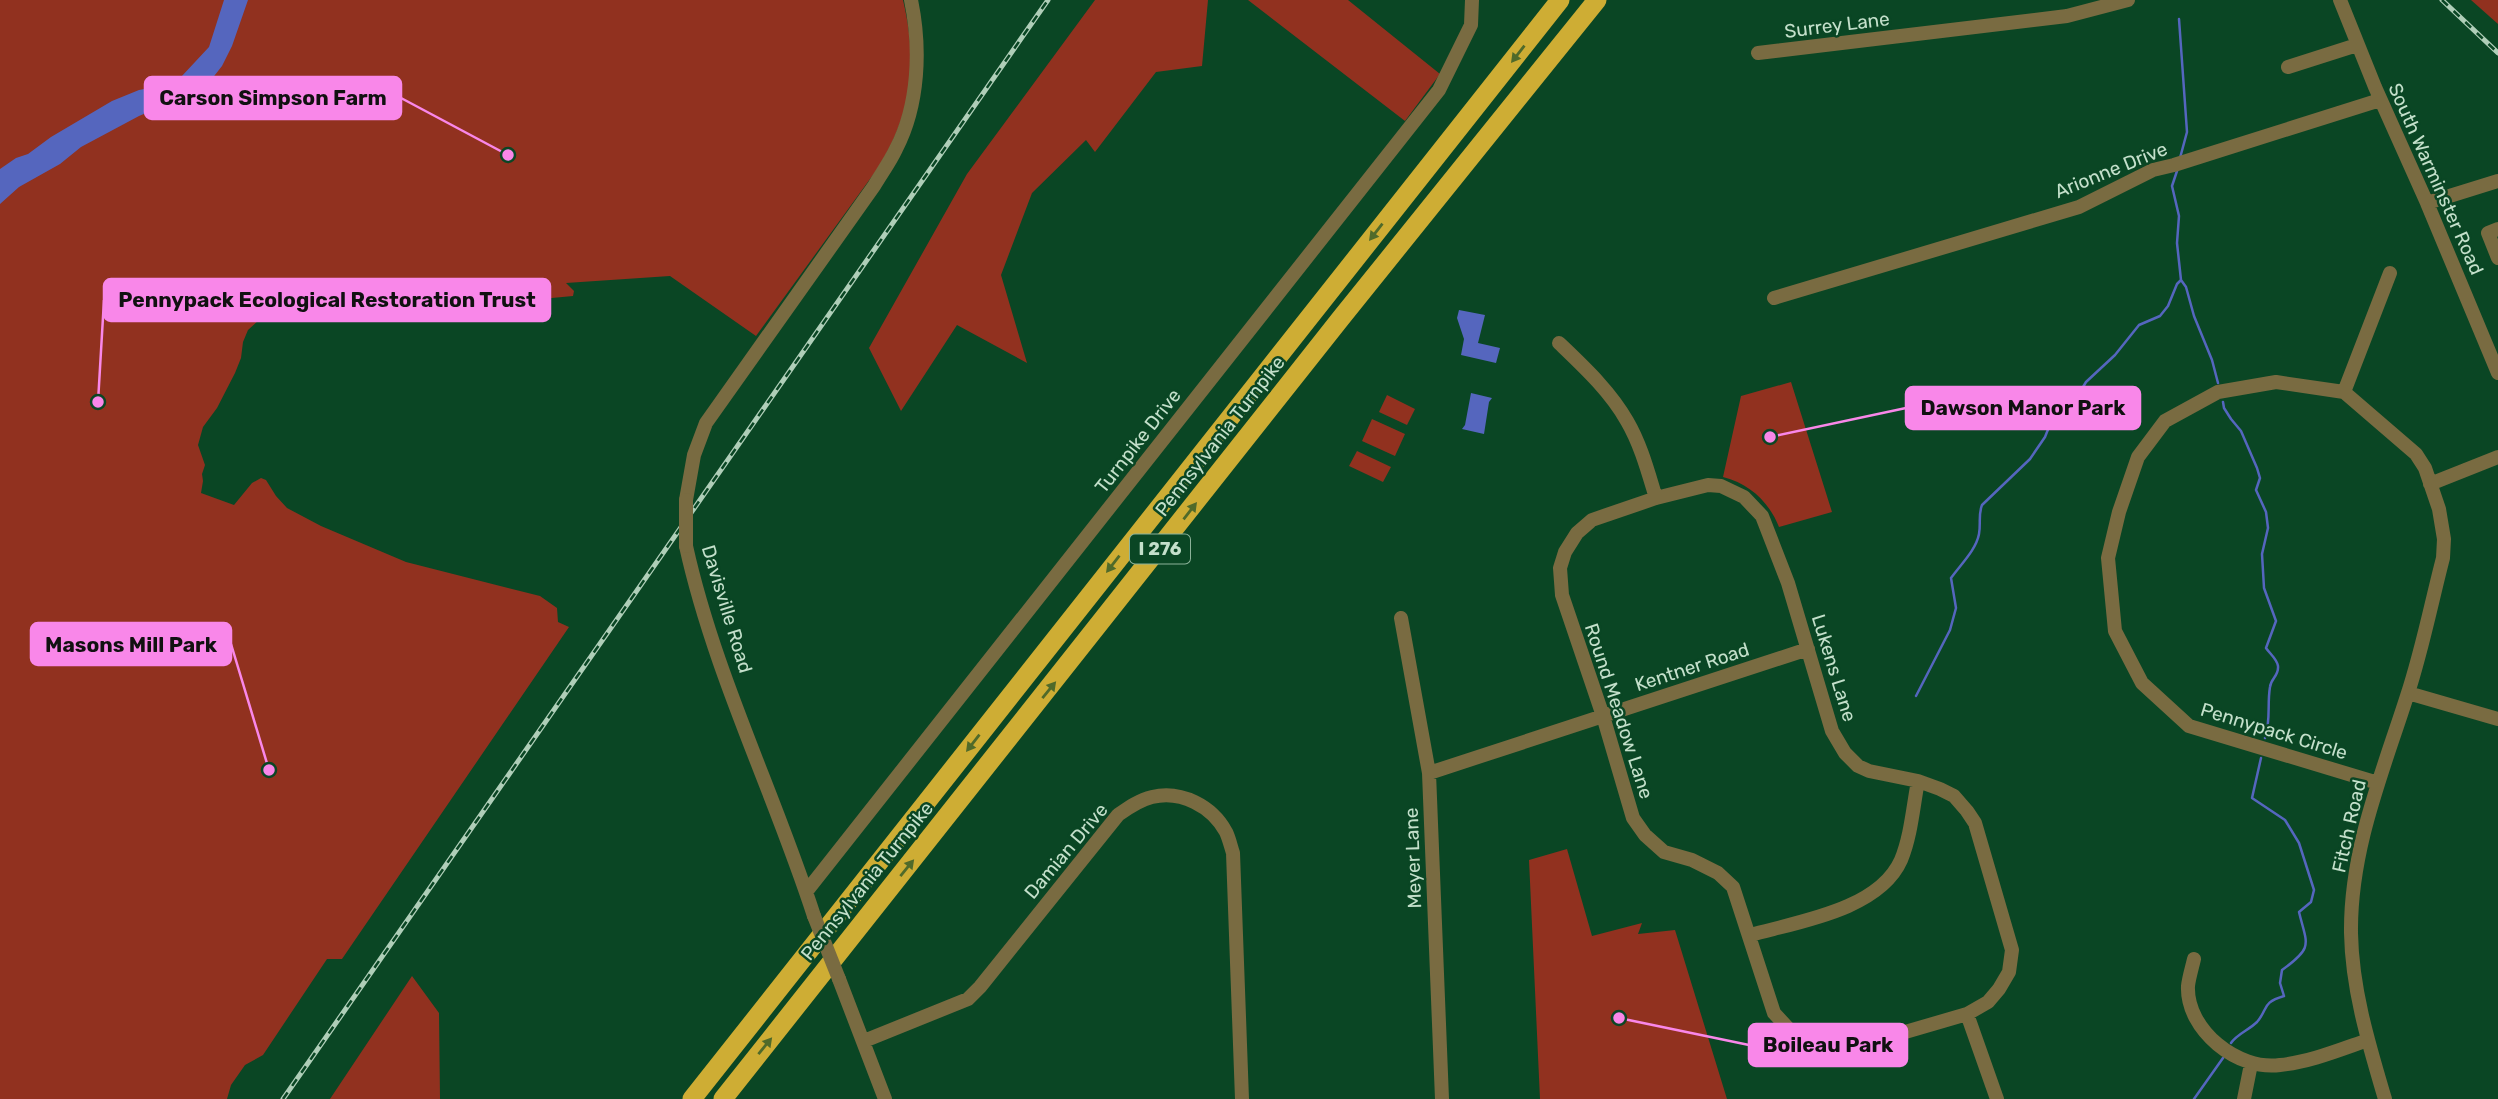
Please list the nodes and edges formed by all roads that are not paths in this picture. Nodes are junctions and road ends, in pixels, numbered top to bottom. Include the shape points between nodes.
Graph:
1 (911, 0) edge
2 (1472, 0) edge
3 (1560, 0) edge
4 (1597, 0) edge
5 (2129, 0) edge
6 (2340, 0) edge
7 (2357, 45) junction
8 (1758, 53) dead end
9 (2288, 67) dead end
10 (2381, 100) junction
11 (2498, 181) edge
12 (2427, 203) junction
13 (2498, 229) edge
14 (2498, 258) edge
15 (2390, 273) dead end
16 (1774, 298) dead end
17 (1559, 343) dead end
18 (2498, 373) edge
19 (2344, 392) junction
20 (2498, 457) edge
21 (2430, 484) junction
22 (1656, 498) junction
23 (1401, 618) dead end
24 (1808, 649) junction
25 (2408, 693) junction
26 (1603, 716) junction
27 (2498, 719) edge
28 (1429, 773) junction
29 (1918, 781) junction
30 (2378, 783) junction
31 (806, 892) junction
32 (1750, 935) junction
33 (2194, 959) dead end
34 (1967, 1014) junction
35 (2368, 1040) junction
36 (864, 1041) junction
37 (2251, 1063) junction
38 (692, 1099) edge
39 (723, 1099) edge
40 (885, 1099) edge
41 (1242, 1099) edge
42 (1442, 1099) edge
43 (1997, 1099) edge
44 (2244, 1099) edge
45 (2385, 1099) edge

1 - 31 street, Davisville Road, bridge via 916,72 897,148 706,423 694,455 686,500 694,583
2 - 31 street, Turnpike Drive via 1471,25 1440,90
3 -> 38 highway, Pennsylvania Turnpike / I 276
39 -> 4 highway, Pennsylvania Turnpike / I 276
5 - 8 street, Surrey Lane via 2067,16
6 - 7 street, South Warminster Road
7 - 9 street
7 - 10 street, South Warminster Road
10 - 12 street, South Warminster Road
10 - 16 street, Arionne Drive via 2152,170 2079,206
11 - 12 street
12 - 18 street, South Warminster Road
13 - 14 street via 2488,233
15 - 19 street
17 - 22 street via 1612,399 1628,423
19 - 21 street via 2416,454
19 - 30 street, Pennypack Circle via 2276,382 2218,393 2165,421 2138,457 2108,558 2115,631 2142,683 2189,726
20 - 21 street
21 - 25 street, Fitch Road via 2439,509 2443,558
22 - 24 street, Lukens Lane via 1708,485 1744,497 1762,516
22 - 26 street, Round Meadow Lane via 1592,520 1577,533 1560,568 1562,595
23 - 28 street, Meyer Lane
24 - 26 street, Kentner Road
24 - 29 street, Lukens Lane via 1832,731 1845,752 1869,771
25 - 27 street
25 - 30 street, Fitch Road
26 - 28 street, Kentner Road
26 - 32 street, Round Meadow Lane via 1633,818 1664,852 1718,873 1733,887
28 - 42 street, Meyer Lane
29 - 32 street via 1907,843 1900,862 1881,886 1848,907
29 - 34 street, Lukens Lane via 1954,796 1975,823 2012,950 1999,989
30 - 35 street, Fitch Road via 2360,844 2351,932
31 - 36 street, Davisville Road, bridge
32 - 34 street, Round Meadow Lane via 1774,1013 1812,1047 1832,1050 1864,1044
33 - 37 street via 2188,987 2199,1023 2221,1046
34 - 43 street
35 - 37 street via 2278,1066
35 - 45 street, Fitch Road
36 - 40 street, Davisville Road
36 - 41 street, Damian Drive via 968,999 1118,815 1152,796 1177,795 1212,815 1226,832 1233,853
37 - 44 street

